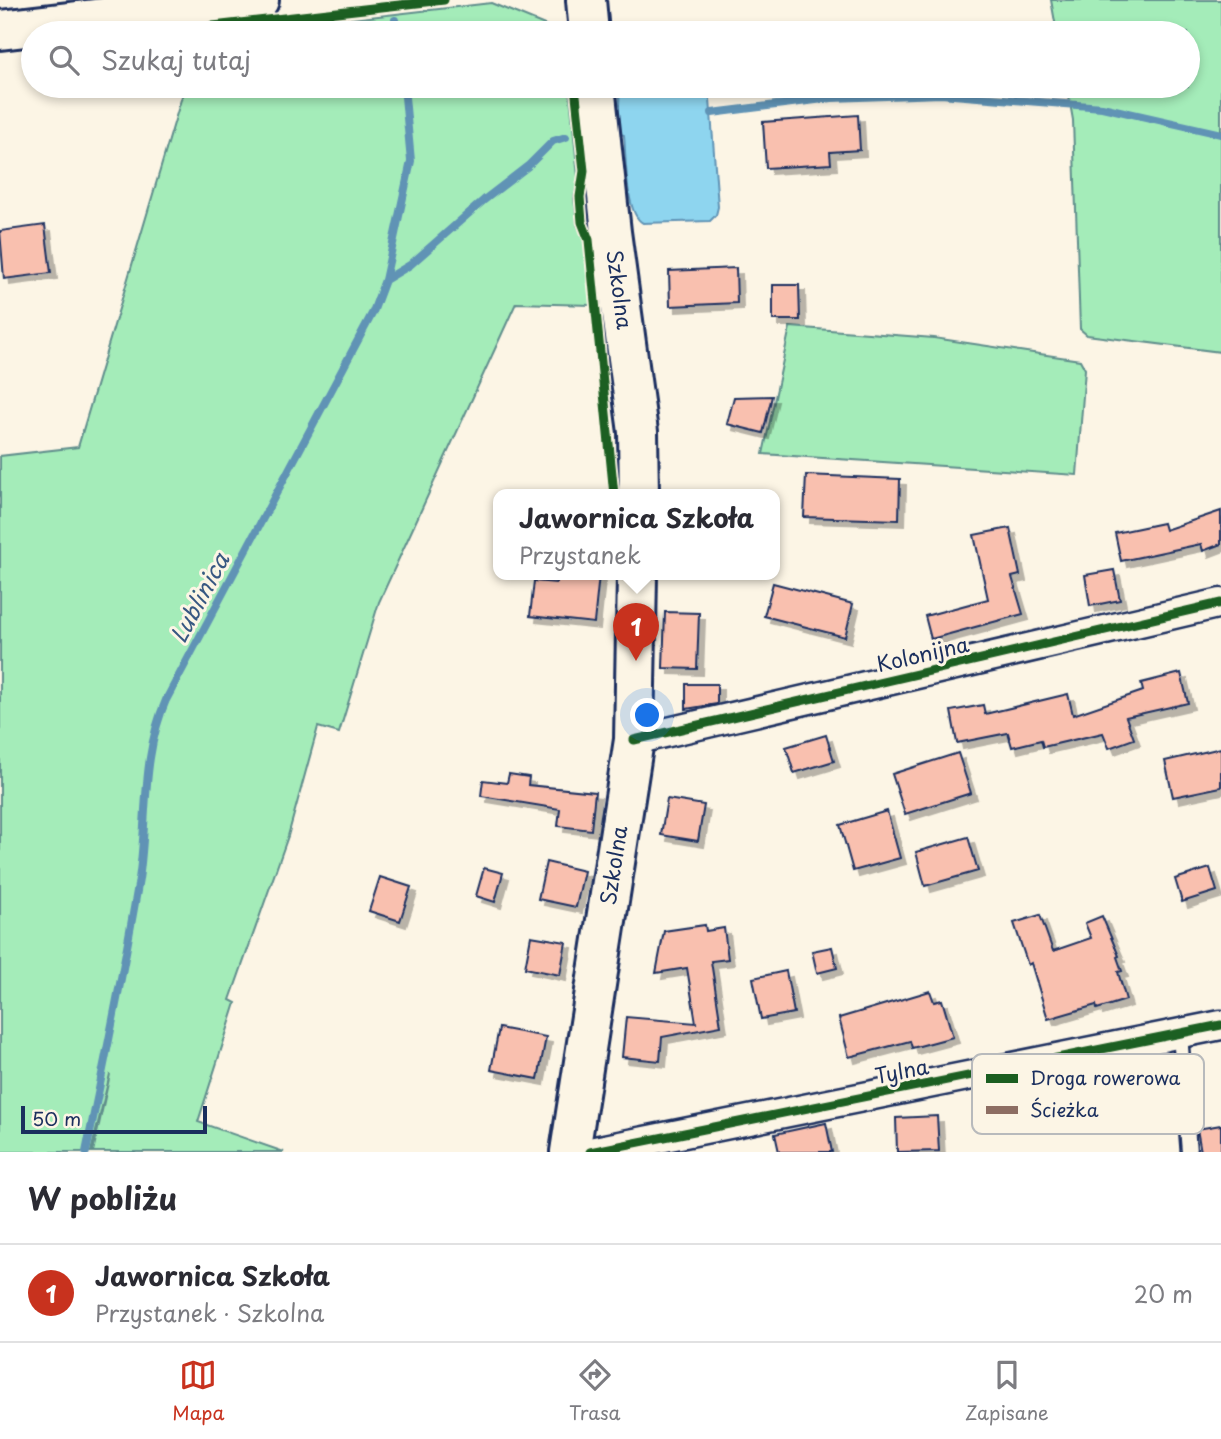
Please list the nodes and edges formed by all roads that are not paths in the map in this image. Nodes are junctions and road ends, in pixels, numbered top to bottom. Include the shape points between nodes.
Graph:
1 (259, 0) edge
2 (586, 0) edge
3 (78, 21) edge
4 (588, 21) edge
5 (21, 28) edge
6 (0, 30) edge
7 (596, 98) edge
8 (639, 489) edge
9 (637, 580) edge
10 (1221, 603) edge
11 (634, 740) junction
12 (1221, 1025) edge
13 (1180, 1034) junction
14 (1080, 1054) edge
15 (1182, 1054) edge
16 (972, 1076) edge
17 (1188, 1134) edge
18 (570, 1152) edge
19 (590, 1152) edge
20 (1189, 1152) edge

1 - 3 street
2 - 4 street
5 - 6 street
7 - 8 street, Szkolna via 638,432
9 - 11 street, Szkolna
10 - 11 street, Kolonijna
11 - 18 street, Szkolna
12 - 13 street, Tylna
13 - 14 street, Tylna
13 - 15 lane
16 - 19 street, Tylna
17 - 20 lane

